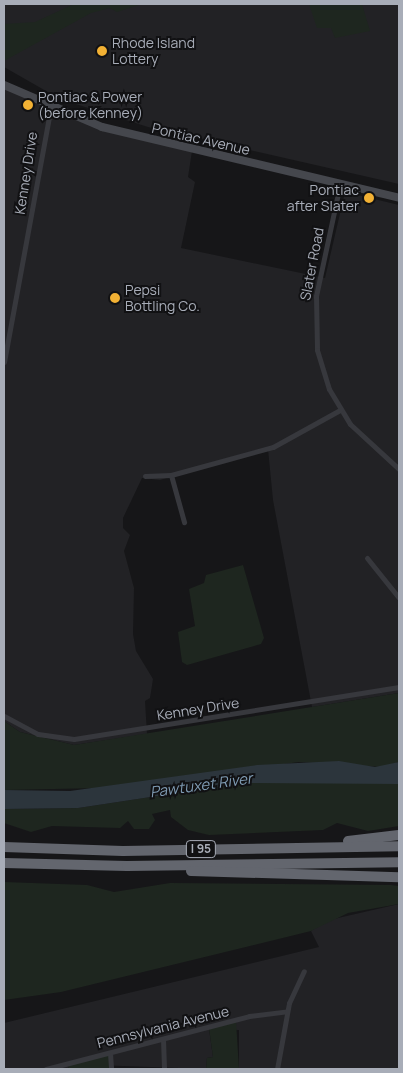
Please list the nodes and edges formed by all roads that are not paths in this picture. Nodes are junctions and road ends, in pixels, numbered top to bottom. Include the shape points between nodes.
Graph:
1 (4, 84) edge
2 (51, 107) junction
3 (340, 184) junction
4 (399, 198) edge
5 (4, 362) edge
6 (340, 410) junction
7 (399, 469) edge
8 (171, 475) junction
9 (146, 476) dead end
10 (184, 522) dead end
11 (367, 558) dead end
12 (399, 598) edge
13 (399, 687) edge
14 (4, 716) edge
15 (399, 835) edge
16 (399, 846) edge
17 (4, 847) edge
18 (287, 848) junction
19 (399, 862) edge
20 (4, 863) edge
21 (166, 866) junction
22 (399, 877) edge
23 (304, 971) dead end
24 (288, 1011) junction
25 (163, 1039) junction
26 (110, 1052) junction
27 (60, 1067) edge
28 (164, 1068) edge
29 (46, 1069) edge
30 (111, 1069) edge
31 (277, 1069) edge

1 - 2 main road, Pontiac Avenue
2 - 3 main road, Pontiac Avenue via 113,130
2 - 5 street, Kenney Drive
3 - 4 main road, Pontiac Avenue
3 - 6 street, Slater Road via 315,308 320,363
6 - 7 street, Slater Road via 371,448
6 - 8 street via 292,440
8 - 9 street
8 - 10 street
11 - 12 street
13 - 14 street, Kenney Drive via 74,739 38,734
15 - 18 highway
16 - 18 highway, I 95
17 - 18 highway, I 95
19 - 21 highway, I 95
20 - 21 highway, I 95
21 - 22 highway via 234,875
23 - 24 street
24 - 25 street, Pennsylvania Avenue
24 - 31 street
25 - 26 street, Pennsylvania Avenue
25 - 28 street
26 - 27 street, Pennsylvania Avenue
26 - 30 street
27 - 29 street, Pennsylvania Avenue

